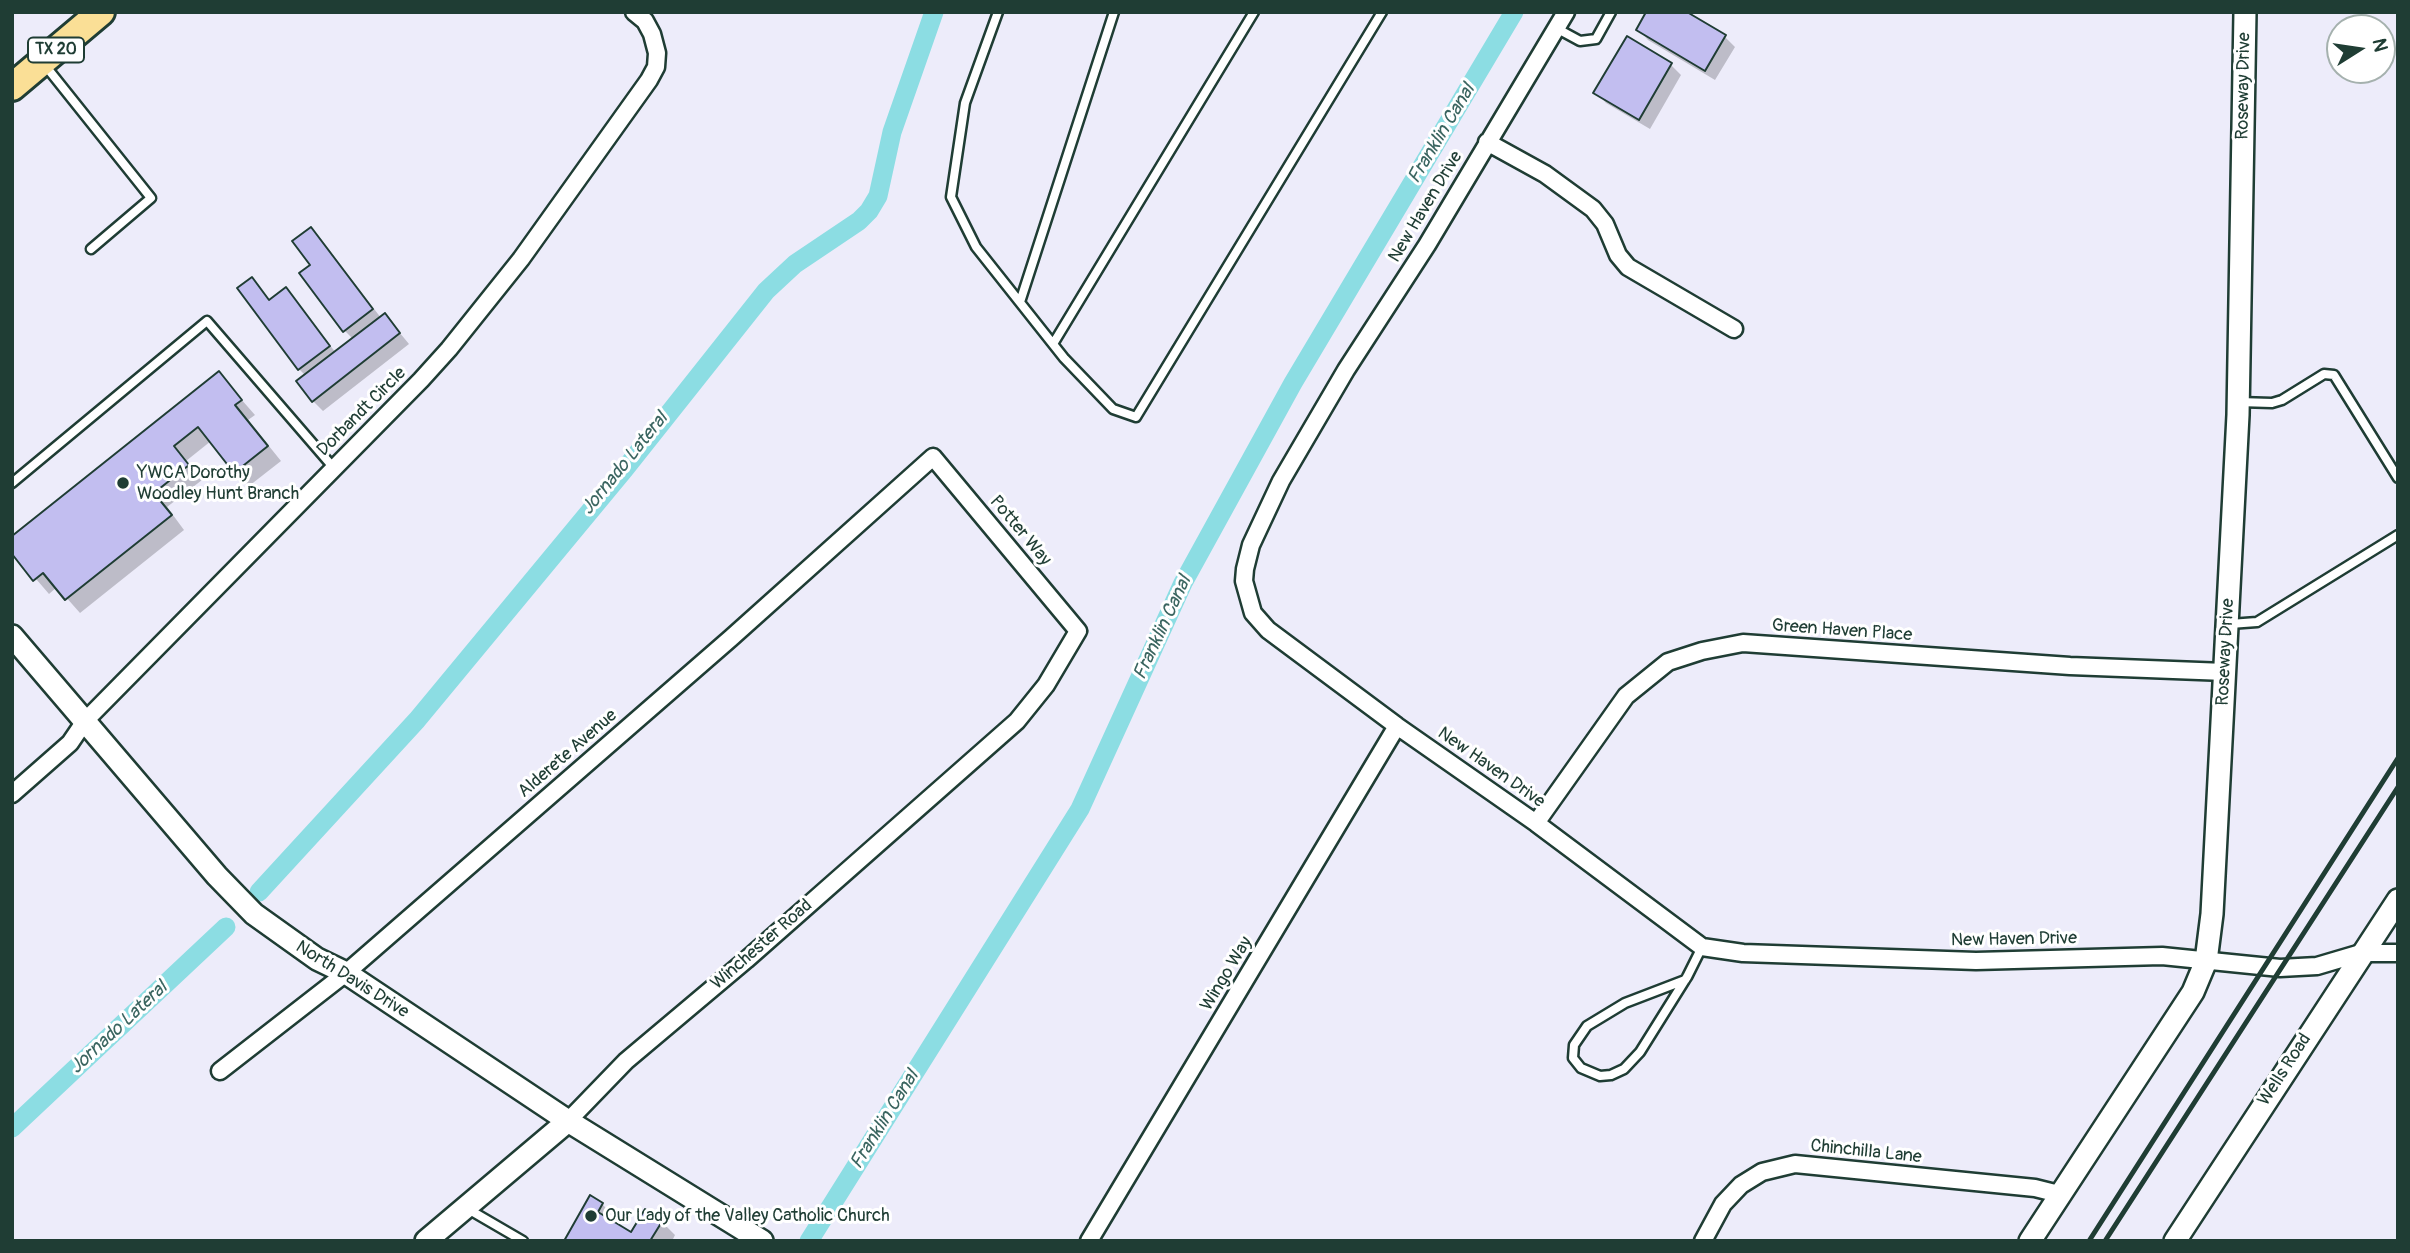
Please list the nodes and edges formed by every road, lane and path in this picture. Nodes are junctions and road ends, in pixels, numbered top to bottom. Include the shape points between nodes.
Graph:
1 (101, 12) edge
2 (634, 12) edge
3 (998, 12) edge
4 (1114, 12) edge
5 (1254, 12) edge
6 (1382, 12) edge
7 (1566, 12) edge
8 (1611, 12) edge
9 (2245, 12) edge
10 (1556, 28) junction
11 (42, 62) junction
12 (12, 87) edge
13 (1488, 142) junction
14 (91, 249) dead end
15 (1020, 302) junction
16 (1734, 329) dead end
17 (1053, 344) junction
18 (2239, 402) junction
19 (933, 457) joint
20 (333, 467) junction
21 (2398, 478) edge
22 (12, 483) edge
23 (2398, 535) edge
24 (2227, 624) junction
25 (1078, 631) joint
26 (12, 636) edge
27 (2225, 672) junction
28 (85, 721) junction
29 (1397, 726) junction
30 (12, 794) edge
31 (1536, 823) junction
32 (2398, 900) edge
33 (1702, 947) junction
34 (2361, 953) junction
35 (2398, 953) edge
36 (2206, 961) junction
37 (346, 973) junction
38 (1685, 980) junction
39 (220, 1071) dead end
40 (568, 1121) junction
41 (2059, 1194) junction
42 (466, 1207) junction
43 (436, 1238) edge
44 (523, 1241) edge
45 (762, 1241) edge
46 (1089, 1241) edge
47 (1703, 1241) edge
48 (2030, 1241) edge
49 (2175, 1241) edge

1 - 11 main road, TX 20
2 - 20 street, Dorbandt Circle via 649,27 657,53 649,80 521,259 449,349
3 - 15 lane via 965,103 951,197 976,247
4 - 15 lane
5 - 17 lane
6 - 17 lane via 1136,417 1113,409
7 - 10 street, New Haven Drive
8 - 10 lane via 1596,39 1580,41
9 - 18 street, Roseway Drive
10 - 13 street, New Haven Drive
11 - 12 main road, TX 20
11 - 14 lane via 151,198
13 - 16 street via 1545,174 1593,209 1628,267
13 - 29 street, New Haven Drive via 1281,481 1251,545 1245,569 1253,613 1268,630
15 - 17 lane
18 - 21 lane via 2272,403 2324,374 2334,375
18 - 24 street, Roseway Drive
19 - 25 street, Potter Way
19 - 37 street, Alderete Avenue
20 - 22 lane via 208,321
20 - 28 street, Dorbandt Circle
23 - 24 lane via 2257,622
24 - 27 street, Roseway Drive
25 - 40 street, Winchester Road via 1046,685 1017,721 626,1061
26 - 28 street, North Davis Drive
27 - 31 street, Green Haven Place via 1743,643 1702,651 1668,662 1626,696
27 - 36 street, Roseway Drive
28 - 30 street, Dorbandt Circle via 70,743
28 - 37 street, North Davis Drive via 254,914 317,959
29 - 31 street, New Haven Drive
29 - 46 street, Wingo Way
31 - 33 street, New Haven Drive
32 - 34 street, Wells Road
33 - 36 street, New Haven Drive via 1743,953 1976,961 2162,956
33 - 38 lane
34 - 35 street, New Haven Drive
34 - 36 street, New Haven Drive via 2317,966 2280,968
34 - 49 street, Wells Road
36 - 41 street, Roseway Drive via 2193,992
37 - 39 street, Alderete Avenue
37 - 40 street, North Davis Drive
38 - 38 lane via 1640,1052 1624,1069 1600,1076 1581,1068 1573,1058 1574,1045 1587,1026 1625,1003
40 - 42 street, Winchester Road
40 - 45 street, North Davis Drive
41 - 47 street, Chinchilla Lane via 1795,1164 1762,1172 1741,1185 1723,1204
41 - 48 street, Roseway Drive
42 - 43 street, Winchester Road
42 - 44 lane

